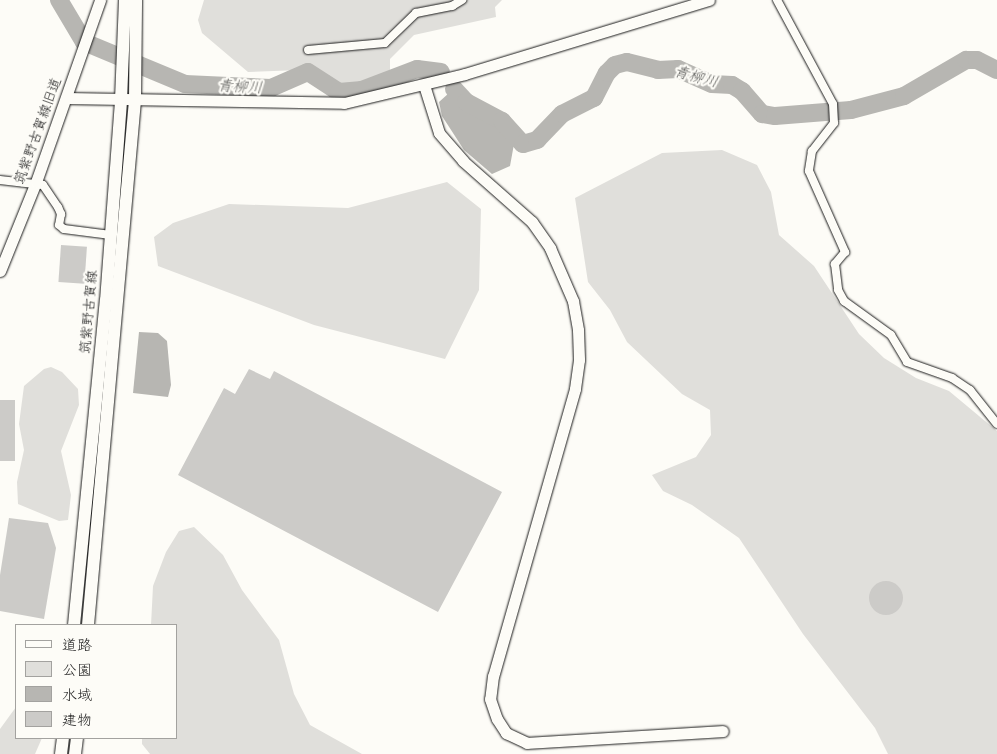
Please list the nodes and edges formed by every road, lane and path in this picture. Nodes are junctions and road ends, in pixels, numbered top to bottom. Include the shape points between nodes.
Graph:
1 (100, 0) edge
2 (124, 0) edge
3 (136, 0) edge
4 (462, 0) edge
5 (708, 0) edge
6 (777, 0) edge
7 (308, 50) dead end
8 (129, 53) junction
9 (424, 85) junction
10 (66, 98) junction
11 (121, 100) junction
12 (135, 100) junction
13 (0, 180) edge
14 (36, 182) junction
15 (111, 235) junction
16 (0, 271) edge
17 (997, 424) edge
18 (74, 624) edge
19 (88, 624) edge
20 (723, 730) dead end
21 (62, 739) edge
22 (77, 739) edge
23 (61, 754) edge
24 (75, 754) edge

1 - 10 street, 筑紫野古賀線旧道
2 - 8 main road, 筑紫野古賀線
3 - 8 main road, 筑紫野古賀線
4 - 7 street via 452,6 416,13 385,43
5 - 9 street
6 - 17 street via 833,104 832,130 812,151 809,171 845,252 835,264 838,290 844,301 891,335 907,362 952,378 970,390
8 - 11 main road, 筑紫野古賀線 via 123,67
8 - 12 main road, 筑紫野古賀線 via 136,72
9 - 12 street via 344,103
9 - 20 street via 439,133 462,161 532,222 550,248 573,301 578,330 575,390 493,676 490,699 497,719 506,733 527,743
10 - 11 street
10 - 14 street, 筑紫野古賀線旧道
11 - 12 street
11 - 15 main road, 筑紫野古賀線
12 - 19 main road, 筑紫野古賀線
13 - 14 street
14 - 15 street via 43,185 58,207 61,214 59,225 64,229
14 - 16 street, 筑紫野古賀線旧道
15 - 18 main road, 筑紫野古賀線
21 - 23 main road
22 - 24 main road

